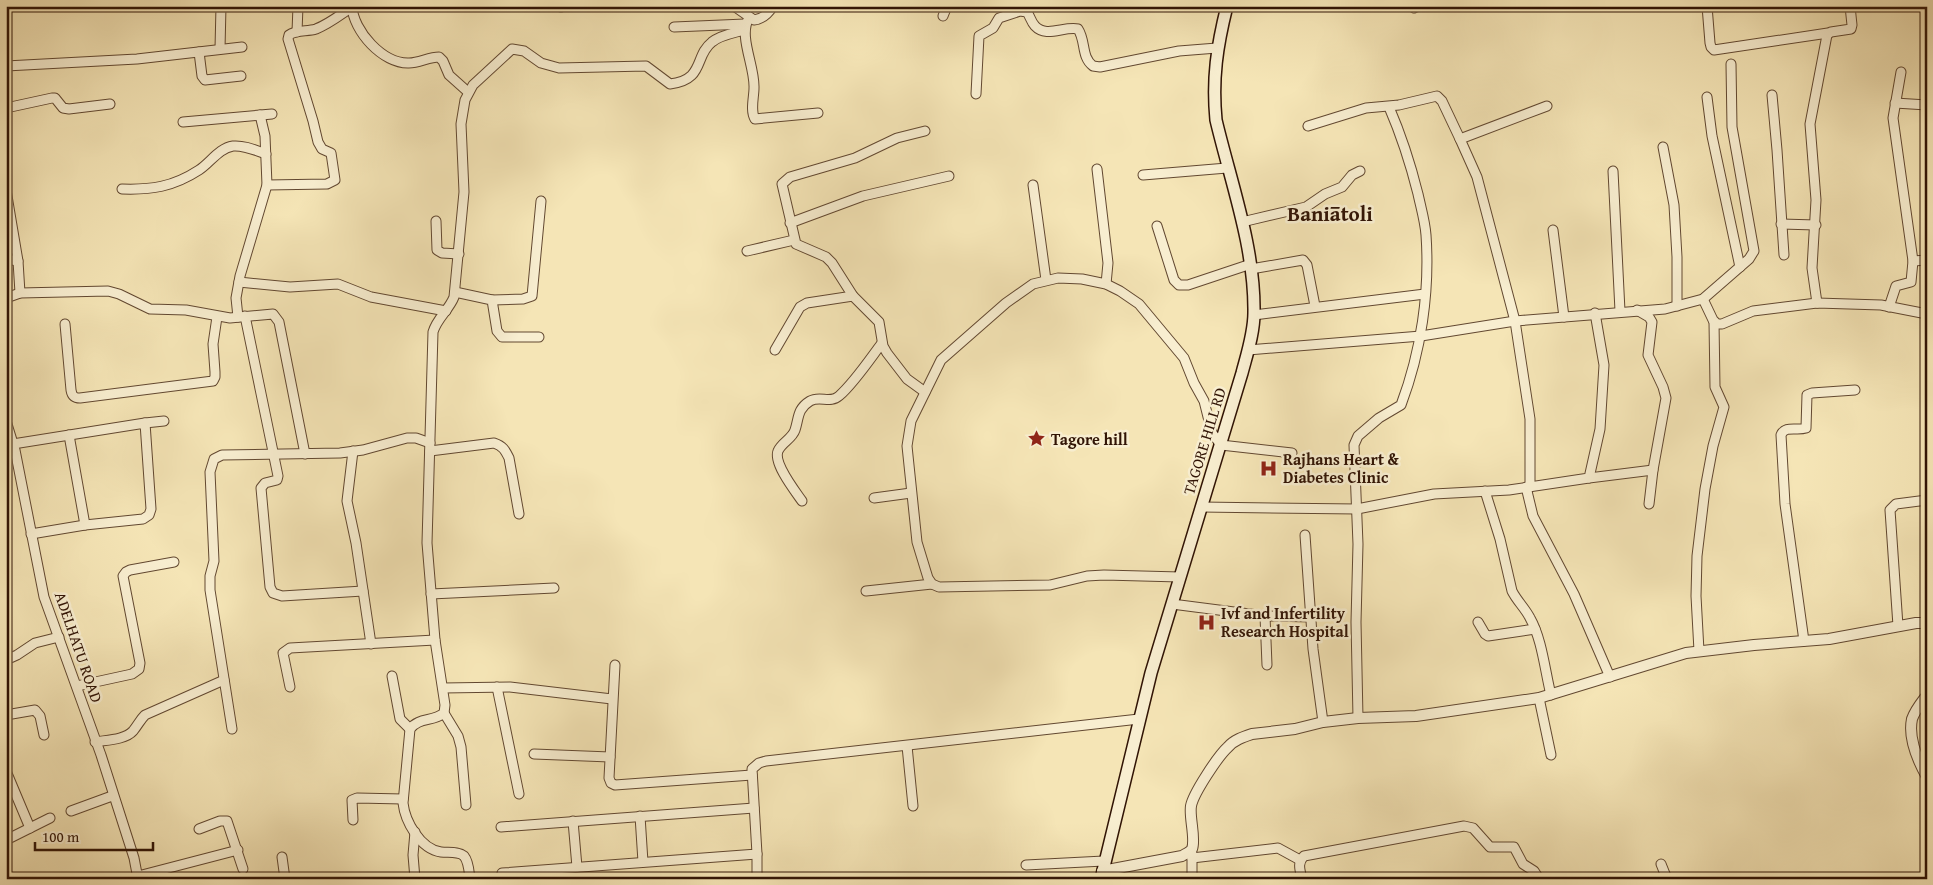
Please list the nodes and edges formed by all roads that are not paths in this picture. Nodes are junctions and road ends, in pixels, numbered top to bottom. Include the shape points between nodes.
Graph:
1 (221, 6) edge
2 (298, 6) edge
3 (734, 6) edge
4 (773, 6) edge
5 (947, 6) edge
6 (1227, 6) edge
7 (1707, 6) edge
8 (1850, 6) edge
9 (352, 7) edge
10 (943, 16) dead end
11 (746, 24) junction
12 (674, 27) dead end
13 (297, 32) junction
14 (1828, 33) junction
15 (242, 47) dead end
16 (1217, 48) junction
17 (220, 49) junction
18 (199, 52) junction
19 (1731, 64) dead end
20 (6, 66) edge
21 (1900, 72) dead end
22 (241, 76) dead end
23 (468, 92) junction
24 (976, 94) dead end
25 (1772, 95) dead end
26 (1707, 97) dead end
27 (1895, 103) junction
28 (110, 104) dead end
29 (1927, 105) edge
30 (1547, 106) dead end
31 (1389, 107) junction
32 (6, 108) edge
33 (818, 113) dead end
34 (272, 114) dead end
35 (260, 116) junction
36 (184, 122) dead end
37 (1308, 126) dead end
38 (925, 131) dead end
39 (1460, 139) junction
40 (1663, 147) dead end
41 (266, 154) junction
42 (1228, 168) junction
43 (1097, 169) dead end
44 (1360, 170) dead end
45 (1613, 172) dead end
46 (1143, 175) dead end
47 (949, 176) dead end
48 (266, 185) junction
49 (1033, 185) dead end
50 (6, 190) edge
51 (122, 190) dead end
52 (541, 201) dead end
53 (436, 221) dead end
54 (1242, 222) junction
55 (790, 223) junction
56 (1782, 224) junction
57 (1816, 225) junction
58 (1157, 226) dead end
59 (1553, 230) dead end
60 (794, 240) junction
61 (747, 251) dead end
62 (459, 254) junction
63 (1784, 255) dead end
64 (6, 260) edge
65 (1927, 260) edge
66 (18, 261) junction
67 (1913, 261) junction
68 (1251, 266) junction
69 (1740, 267) junction
70 (1046, 280) junction
71 (239, 282) junction
72 (1106, 284) junction
73 (455, 292) junction
74 (20, 293) junction
75 (1426, 294) junction
76 (853, 296) junction
77 (6, 298) edge
78 (1703, 299) junction
79 (492, 300) junction
80 (1816, 303) junction
81 (1315, 306) junction
82 (1677, 306) junction
83 (1889, 307) junction
84 (1637, 310) junction
85 (446, 311) junction
86 (1620, 311) junction
87 (1595, 313) junction
88 (1254, 314) junction
89 (1927, 314) edge
90 (218, 317) junction
91 (241, 317) junction
92 (1564, 317) junction
93 (1515, 321) junction
94 (1714, 322) junction
95 (65, 324) dead end
96 (1421, 336) junction
97 (539, 337) dead end
98 (882, 343) junction
99 (775, 350) dead end
100 (1248, 350) junction
101 (1855, 390) dead end
102 (925, 392) junction
103 (6, 420) edge
104 (164, 421) dead end
105 (145, 424) junction
106 (69, 435) junction
107 (1221, 445) junction
108 (430, 447) junction
109 (12, 449) edge
110 (353, 451) junction
111 (1292, 453) dead end
112 (274, 454) junction
113 (305, 454) junction
114 (1653, 470) junction
115 (1589, 478) junction
116 (1528, 487) junction
117 (1485, 491) junction
118 (911, 493) junction
119 (874, 498) dead end
120 (1927, 500) edge
121 (802, 501) dead end
122 (1649, 504) dead end
123 (1201, 507) junction
124 (1358, 509) junction
125 (519, 514) dead end
126 (85, 526) junction
127 (31, 534) junction
128 (1305, 535) dead end
129 (174, 562) dead end
130 (1180, 577) junction
131 (932, 584) junction
132 (554, 588) dead end
133 (363, 591) junction
134 (866, 591) dead end
135 (431, 594) junction
136 (1172, 604) junction
137 (1265, 616) junction
138 (1311, 617) junction
139 (1478, 622) dead end
140 (1927, 623) edge
141 (1898, 626) junction
142 (1535, 629) junction
143 (59, 637) junction
144 (435, 640) junction
145 (1804, 641) junction
146 (371, 644) junction
147 (1699, 651) junction
148 (6, 660) edge
149 (615, 665) dead end
150 (1267, 665) dead end
151 (392, 676) dead end
152 (1610, 677) junction
153 (224, 680) junction
154 (77, 686) junction
155 (290, 687) dead end
156 (497, 687) junction
157 (443, 688) junction
158 (1551, 695) junction
159 (1927, 695) edge
160 (1539, 698) junction
161 (612, 700) junction
162 (444, 713) junction
163 (6, 715) edge
164 (1358, 718) junction
165 (1140, 719) junction
166 (1324, 722) junction
167 (232, 729) dead end
168 (410, 729) junction
169 (44, 735) dead end
170 (95, 742) junction
171 (907, 746) junction
172 (534, 754) dead end
173 (1551, 755) dead end
174 (610, 758) junction
175 (6, 770) edge
176 (752, 775) junction
177 (1927, 777) edge
178 (519, 794) dead end
179 (112, 796) junction
180 (403, 799) junction
181 (466, 805) dead end
182 (913, 806) dead end
183 (754, 808) junction
184 (71, 811) dead end
185 (640, 816) junction
186 (50, 818) dead end
187 (353, 820) dead end
188 (573, 822) junction
189 (501, 827) dead end
190 (30, 828) junction
191 (199, 828) dead end
192 (415, 832) junction
193 (6, 840) edge
194 (238, 850) junction
195 (1192, 853) junction
196 (756, 854) junction
197 (282, 856) dead end
198 (1300, 860) junction
199 (642, 862) junction
200 (1661, 864) dead end
201 (1026, 865) dead end
202 (577, 867) junction
203 (243, 869) dead end
204 (1102, 870) edge
205 (502, 873) dead end
206 (138, 878) edge
207 (285, 879) edge
208 (415, 879) edge
209 (470, 879) edge
210 (757, 879) edge
211 (1192, 879) edge
212 (1302, 879) edge
213 (1539, 879) edge
214 (1667, 879) edge

1 - 17 street
2 - 13 street
3 - 11 street
4 - 11 street via 759,19
5 - 10 street
6 - 16 main road, TAGORE HILL RD
7 - 14 street via 1710,43 1714,50
8 - 14 street via 1850,29
9 - 13 street via 318,28
9 - 23 street via 356,22 384,56 396,62 409,63 439,57 449,75
11 - 12 street
11 - 23 street via 711,42 695,72 677,83 664,81 646,66 549,66 518,48 506,52
11 - 33 street via 754,76 752,112 755,119
13 - 48 street via 289,35 288,39 318,142 322,149 331,153 336,177 327,184
14 - 57 street via 1810,124
15 - 17 street
16 - 24 street via 1093,66 1086,57 1078,29 1042,31 1027,12 1020,11 1000,18 993,28 979,36
16 - 42 main road, TAGORE HILL RD via 1214,101
17 - 18 street
18 - 20 street via 110,61
18 - 22 street via 202,76 206,80
19 - 69 street via 1732,127 1754,251
21 - 27 street
23 - 62 street via 461,124 464,192
25 - 56 street
26 - 69 street via 1712,136
27 - 29 street
27 - 67 street via 1892,118
28 - 32 street via 69,109 52,98
30 - 39 street
31 - 37 street via 1366,108
31 - 39 street via 1439,97
31 - 75 street via 1404,142 1422,214
34 - 35 street
35 - 36 street
35 - 41 street
38 - 55 street via 897,138 855,158 785,180 782,190
39 - 93 street via 1477,177
40 - 82 street via 1674,205
41 - 48 street
41 - 51 street via 244,146 225,148 198,171 172,183 148,190
42 - 46 street
42 - 54 main road, TAGORE HILL RD
43 - 72 street via 1108,263
44 - 54 street via 1342,187 1306,207
45 - 86 street
47 - 55 street via 863,196
48 - 71 street
49 - 70 street
50 - 66 street
52 - 79 street via 532,296
53 - 62 street via 437,250
54 - 68 main road, TAGORE HILL RD
55 - 60 street
56 - 57 street
56 - 63 street
57 - 80 street via 1812,268
58 - 68 street via 1174,280 1179,285
59 - 92 street
60 - 61 street
60 - 76 street via 799,247 826,257
62 - 73 street
64 - 66 street
65 - 67 street
66 - 74 street
67 - 83 street via 1911,282 1896,286
68 - 81 street via 1303,260 1307,265
68 - 88 main road, TAGORE HILL RD
69 - 78 street
70 - 72 street via 1082,279
70 - 102 street via 1016,295 949,352 941,360
71 - 85 street via 290,287 338,284 371,297
71 - 91 street via 236,298
72 - 107 street via 1139,304 1184,358 1204,401 1212,433
73 - 79 street
73 - 85 street
74 - 77 street
74 - 90 street via 108,292 150,309 186,310
75 - 81 street
75 - 96 street
76 - 98 street via 879,322
76 - 99 street via 800,307
78 - 82 street
78 - 94 street
79 - 97 street via 498,334 502,337
80 - 83 street
80 - 94 street via 1764,308 1722,324
81 - 88 street
82 - 84 street
83 - 89 street
84 - 86 street
84 - 114 street via 1652,322 1648,355 1666,398
85 - 108 street via 433,332
86 - 87 street
87 - 92 street
87 - 115 street via 1604,365 1600,429
88 - 100 main road, TAGORE HILL RD
90 - 91 street
90 - 95 street via 213,338 216,372 213,381 80,398 72,395
91 - 112 street
91 - 113 street via 273,314 279,322
92 - 93 street
93 - 96 street
93 - 116 street via 1530,419
94 - 147 street via 1715,387 1724,407 1705,489 1697,556
96 - 100 street
96 - 124 street via 1400,407 1384,414 1356,439
98 - 102 street via 906,379
98 - 121 street via 840,395 830,400 816,398 803,406 794,434 778,451 780,468
100 - 107 main road, TAGORE HILL RD
101 - 145 street via 1807,395 1806,428 1787,429 1780,435 1785,504
102 - 118 street via 908,433
103 - 109 street, ADELHATU ROAD
104 - 105 street
105 - 106 street
105 - 126 street via 149,515 143,519
106 - 109 street
106 - 126 street
107 - 111 street
107 - 123 main road, TAGORE HILL RD
108 - 110 street via 416,438 407,438
108 - 125 street via 501,445 509,458
108 - 135 street via 427,543
109 - 127 street, ADELHATU ROAD
110 - 113 street
110 - 133 street via 347,501
112 - 113 street
112 - 133 street via 278,480 265,483 261,488 273,593 282,596
112 - 153 street via 222,455 211,465 214,561 210,590
114 - 115 street
114 - 122 street
115 - 116 street
116 - 117 street
116 - 152 street via 1533,516 1574,594
117 - 124 street via 1434,494
117 - 142 street via 1512,592
118 - 119 street
118 - 131 street via 916,542
120 - 141 street via 1896,504 1890,510
123 - 124 street
123 - 130 main road, TAGORE HILL RD
124 - 164 street
126 - 127 street
127 - 143 street, ADELHATU ROAD via 44,597
128 - 138 street
129 - 154 street via 130,570 123,576 139,669 132,674
130 - 131 street via 1087,576 1050,585 939,587
130 - 136 main road, TAGORE HILL RD
131 - 134 street
132 - 135 street
133 - 146 street
135 - 144 street
136 - 137 street
136 - 165 main road, TAGORE HILL RD
137 - 138 street
137 - 150 street
138 - 166 street
139 - 142 street via 1488,636
140 - 141 street
141 - 145 street
142 - 158 street
143 - 148 street via 35,643
143 - 154 street, ADELHATU ROAD
144 - 146 street
144 - 157 street
145 - 147 street
146 - 155 street via 286,650 283,654
147 - 152 street
149 - 161 street
151 - 168 street via 400,718
152 - 158 street
153 - 167 street
153 - 170 street via 145,715 131,733
154 - 170 street, ADELHATU ROAD
156 - 157 street
156 - 161 street
156 - 178 street
157 - 162 street
158 - 160 street
159 - 177 street via 1913,718 1911,735
160 - 164 street via 1416,716
160 - 173 street
161 - 174 street
162 - 168 street via 438,718 419,722
162 - 181 street via 461,747
163 - 169 street via 35,710 40,716
164 - 166 street
165 - 171 street
165 - 204 main road, TAGORE HILL RD
166 - 195 street via 1252,734 1228,746 1192,801
168 - 180 street
170 - 179 street, ADELHATU ROAD
171 - 176 street via 766,761 752,769
171 - 182 street
172 - 174 street
174 - 176 street via 609,778 615,785
175 - 190 street
176 - 183 street
179 - 184 street
179 - 206 street, ADELHATU ROAD
180 - 187 street via 352,800
180 - 192 street via 404,813
183 - 185 street
183 - 196 street
185 - 188 street
185 - 199 street
186 - 190 street
188 - 189 street
188 - 202 street
190 - 193 street
191 - 194 street via 227,821
192 - 208 street
192 - 209 street via 438,852 463,856
194 - 203 street
194 - 206 street
195 - 198 street via 1278,848
195 - 204 street
195 - 211 street
196 - 199 street
196 - 210 street
197 - 207 street
198 - 212 street
198 - 213 street via 1304,856 1464,826 1474,828 1490,847 1514,847 1521,861
199 - 202 street
200 - 214 street
201 - 204 street
202 - 205 street

